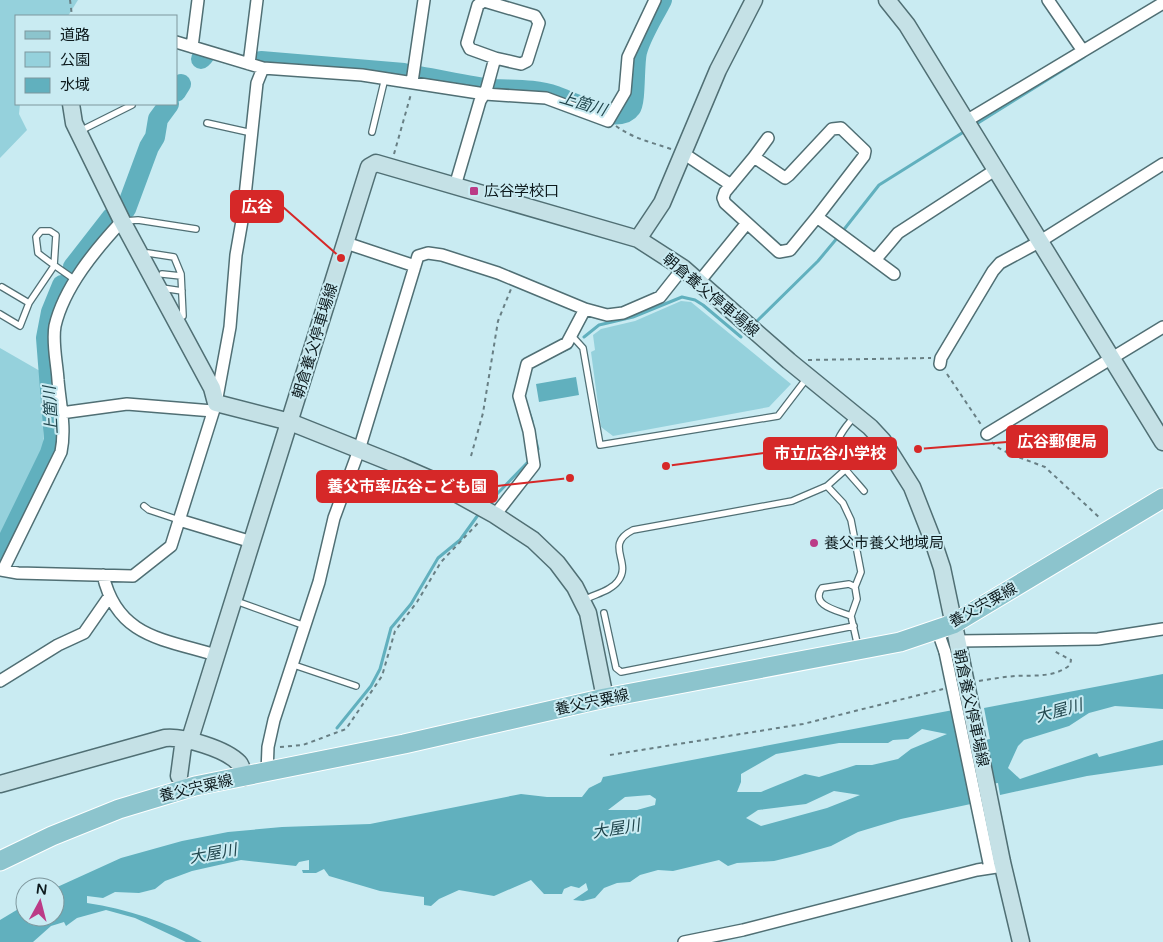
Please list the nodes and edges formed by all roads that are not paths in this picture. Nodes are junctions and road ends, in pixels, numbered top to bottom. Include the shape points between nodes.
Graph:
1 (198, 0) edge
2 (257, 0) edge
3 (424, 0) edge
4 (654, 0) edge
5 (754, 0) edge
6 (887, 0) edge
7 (1048, 0) edge
8 (1163, 3) edge
9 (178, 43) edge
10 (192, 47) junction
11 (1084, 51) junction
12 (495, 58) junction
13 (250, 64) junction
14 (263, 68) junction
15 (384, 78) junction
16 (412, 82) junction
17 (486, 90) junction
18 (71, 105) edge
19 (132, 105) edge
20 (966, 120) junction
21 (207, 123) dead end
22 (78, 132) junction
23 (372, 132) dead end
24 (252, 133) junction
25 (768, 138) dead end
26 (683, 153) junction
27 (754, 157) junction
28 (1163, 164) edge
29 (995, 170) junction
30 (731, 185) junction
31 (455, 186) junction
32 (817, 217) junction
33 (122, 221) junction
34 (747, 222) junction
35 (196, 230) dead end
36 (638, 239) junction
37 (1039, 242) junction
38 (346, 243) junction
39 (141, 255) junction
40 (876, 259) junction
41 (54, 266) junction
42 (415, 266) junction
43 (683, 268) junction
44 (894, 274) dead end
45 (181, 276) junction
46 (76, 281) junction
47 (160, 281) junction
48 (699, 282) junction
49 (2, 287) dead end
50 (182, 291) junction
51 (29, 303) junction
52 (586, 309) junction
53 (0, 314) edge
54 (182, 316) dead end
55 (1163, 327) edge
56 (572, 336) junction
57 (1112, 358) junction
58 (941, 361) road end
59 (809, 377) junction
60 (215, 407) junction
61 (61, 414) junction
62 (856, 415) junction
63 (290, 422) junction
64 (987, 434) road end
65 (1163, 442) edge
66 (359, 450) junction
67 (846, 470) junction
68 (827, 486) junction
69 (864, 491) dead end
70 (1163, 498) edge
71 (144, 506) dead end
72 (492, 514) junction
73 (178, 520) junction
74 (252, 542) junction
75 (2, 570) edge
76 (104, 575) junction
77 (855, 588) junction
78 (109, 597) junction
79 (234, 601) junction
80 (582, 601) junction
81 (604, 612) dead end
82 (851, 616) junction
83 (304, 626) junction
84 (854, 626) junction
85 (1163, 629) edge
86 (950, 639) junction
87 (859, 650) junction
88 (216, 655) junction
89 (291, 664) junction
90 (0, 681) edge
91 (356, 686) dead end
92 (604, 698) junction
93 (190, 739) junction
94 (267, 773) junction
95 (179, 776) dead end
96 (244, 777) junction
97 (0, 784) edge
98 (0, 860) edge
99 (997, 865) junction
100 (684, 942) edge
101 (1021, 942) edge

1 - 10 street
2 - 13 street
3 - 16 street
4 - 17 street via 628,57 625,92 611,116 546,98
5 - 26 street via 718,70
6 - 20 street via 907,25
7 - 11 street
8 - 11 street
9 - 10 street
10 - 13 street
11 - 20 street
12 - 12 street via 470,49 467,43 478,5 484,1 535,16 539,22 527,61 521,64
12 - 17 street
13 - 14 street
14 - 15 street
14 - 24 street via 257,83
15 - 16 street
15 - 23 lane
16 - 17 street
17 - 31 street
18 - 22 street
19 - 22 lane
20 - 29 street
21 - 24 lane
22 - 33 street
24 - 60 street via 230,326
25 - 27 street
26 - 30 street
26 - 36 street via 662,203
27 - 30 street
27 - 32 street via 784,178 836,127 865,151
28 - 37 street
29 - 37 street
29 - 40 street via 902,230
30 - 34 street via 723,198 725,203
31 - 36 street, 朝倉養父停車場線
31 - 38 street, 朝倉養父停車場線 via 376,163 369,167
32 - 34 street via 785,252 779,252
32 - 40 street
33 - 35 lane via 138,220
33 - 39 street
33 - 46 street
34 - 48 street
36 - 43 street, 朝倉養父停車場線
37 - 57 street
37 - 58 street via 1000,263 993,271
38 - 42 street
38 - 63 street, 朝倉養父停車場線
39 - 45 lane via 174,257
39 - 47 street
40 - 44 street
41 - 41 lane via 38,253 36,237 41,232 50,231 56,235
41 - 46 lane
41 - 51 lane
42 - 52 street via 418,256 428,253 514,280
42 - 66 street
43 - 48 street, 朝倉養父停車場線
43 - 52 street via 660,298 639,307 607,315
45 - 47 lane
45 - 50 lane
46 - 61 street via 55,327
47 - 50 lane
47 - 60 street via 212,388
48 - 59 street, 朝倉養父停車場線
49 - 51 lane
50 - 54 lane
51 - 53 lane via 20,326
52 - 56 street
55 - 57 street
56 - 59 lane via 583,348 600,445 778,416
56 - 72 street via 567,343 527,364 519,396 529,430 534,465
57 - 64 street
57 - 65 street
59 - 62 street, 朝倉養父停車場線
60 - 61 street via 127,404
60 - 63 street
60 - 73 street
61 - 75 street via 64,436 61,452
62 - 67 lane via 836,440 834,450
62 - 86 street, 朝倉養父停車場線 via 883,441 912,487 942,568
63 - 66 street
63 - 74 street, 朝倉養父停車場線
66 - 72 street via 416,472
66 - 83 street via 334,518 328,551
67 - 68 lane
67 - 69 lane
68 - 77 lane via 843,503 851,520 862,572
68 - 80 lane via 792,501 634,530 622,536 619,542 622,570 619,580
70 - 86 main road, 養父宍粟線 via 1111,529
71 - 73 lane
72 - 80 street via 533,540 557,563
73 - 74 street
73 - 76 street via 171,546 143,570 133,576
74 - 79 street, 朝倉養父停車場線
75 - 76 street
76 - 78 street
77 - 82 lane via 857,599
77 - 82 lane via 849,584 822,588 818,593 824,606
78 - 88 street via 135,628
78 - 90 street via 84,633
79 - 83 lane
79 - 88 street, 朝倉養父停車場線
80 - 92 street via 588,613
81 - 84 lane via 616,668 621,672
82 - 84 lane
83 - 89 street
84 - 87 lane
85 - 86 street via 1098,639
86 - 87 main road, 養父宍粟線 via 900,642
86 - 99 street, 朝倉養父停車場線, bridge
87 - 92 main road, 養父宍粟線
88 - 93 street, 朝倉養父停車場線
89 - 91 lane
89 - 94 street via 268,746
92 - 94 main road, 養父宍粟線
93 - 95 street, 朝倉養父停車場線 via 183,746
93 - 96 street via 239,763
93 - 97 street via 165,738
94 - 96 main road, 養父宍粟線
96 - 98 main road, 養父宍粟線 via 195,786 119,809
99 - 100 street
99 - 101 street, 朝倉養父停車場線

